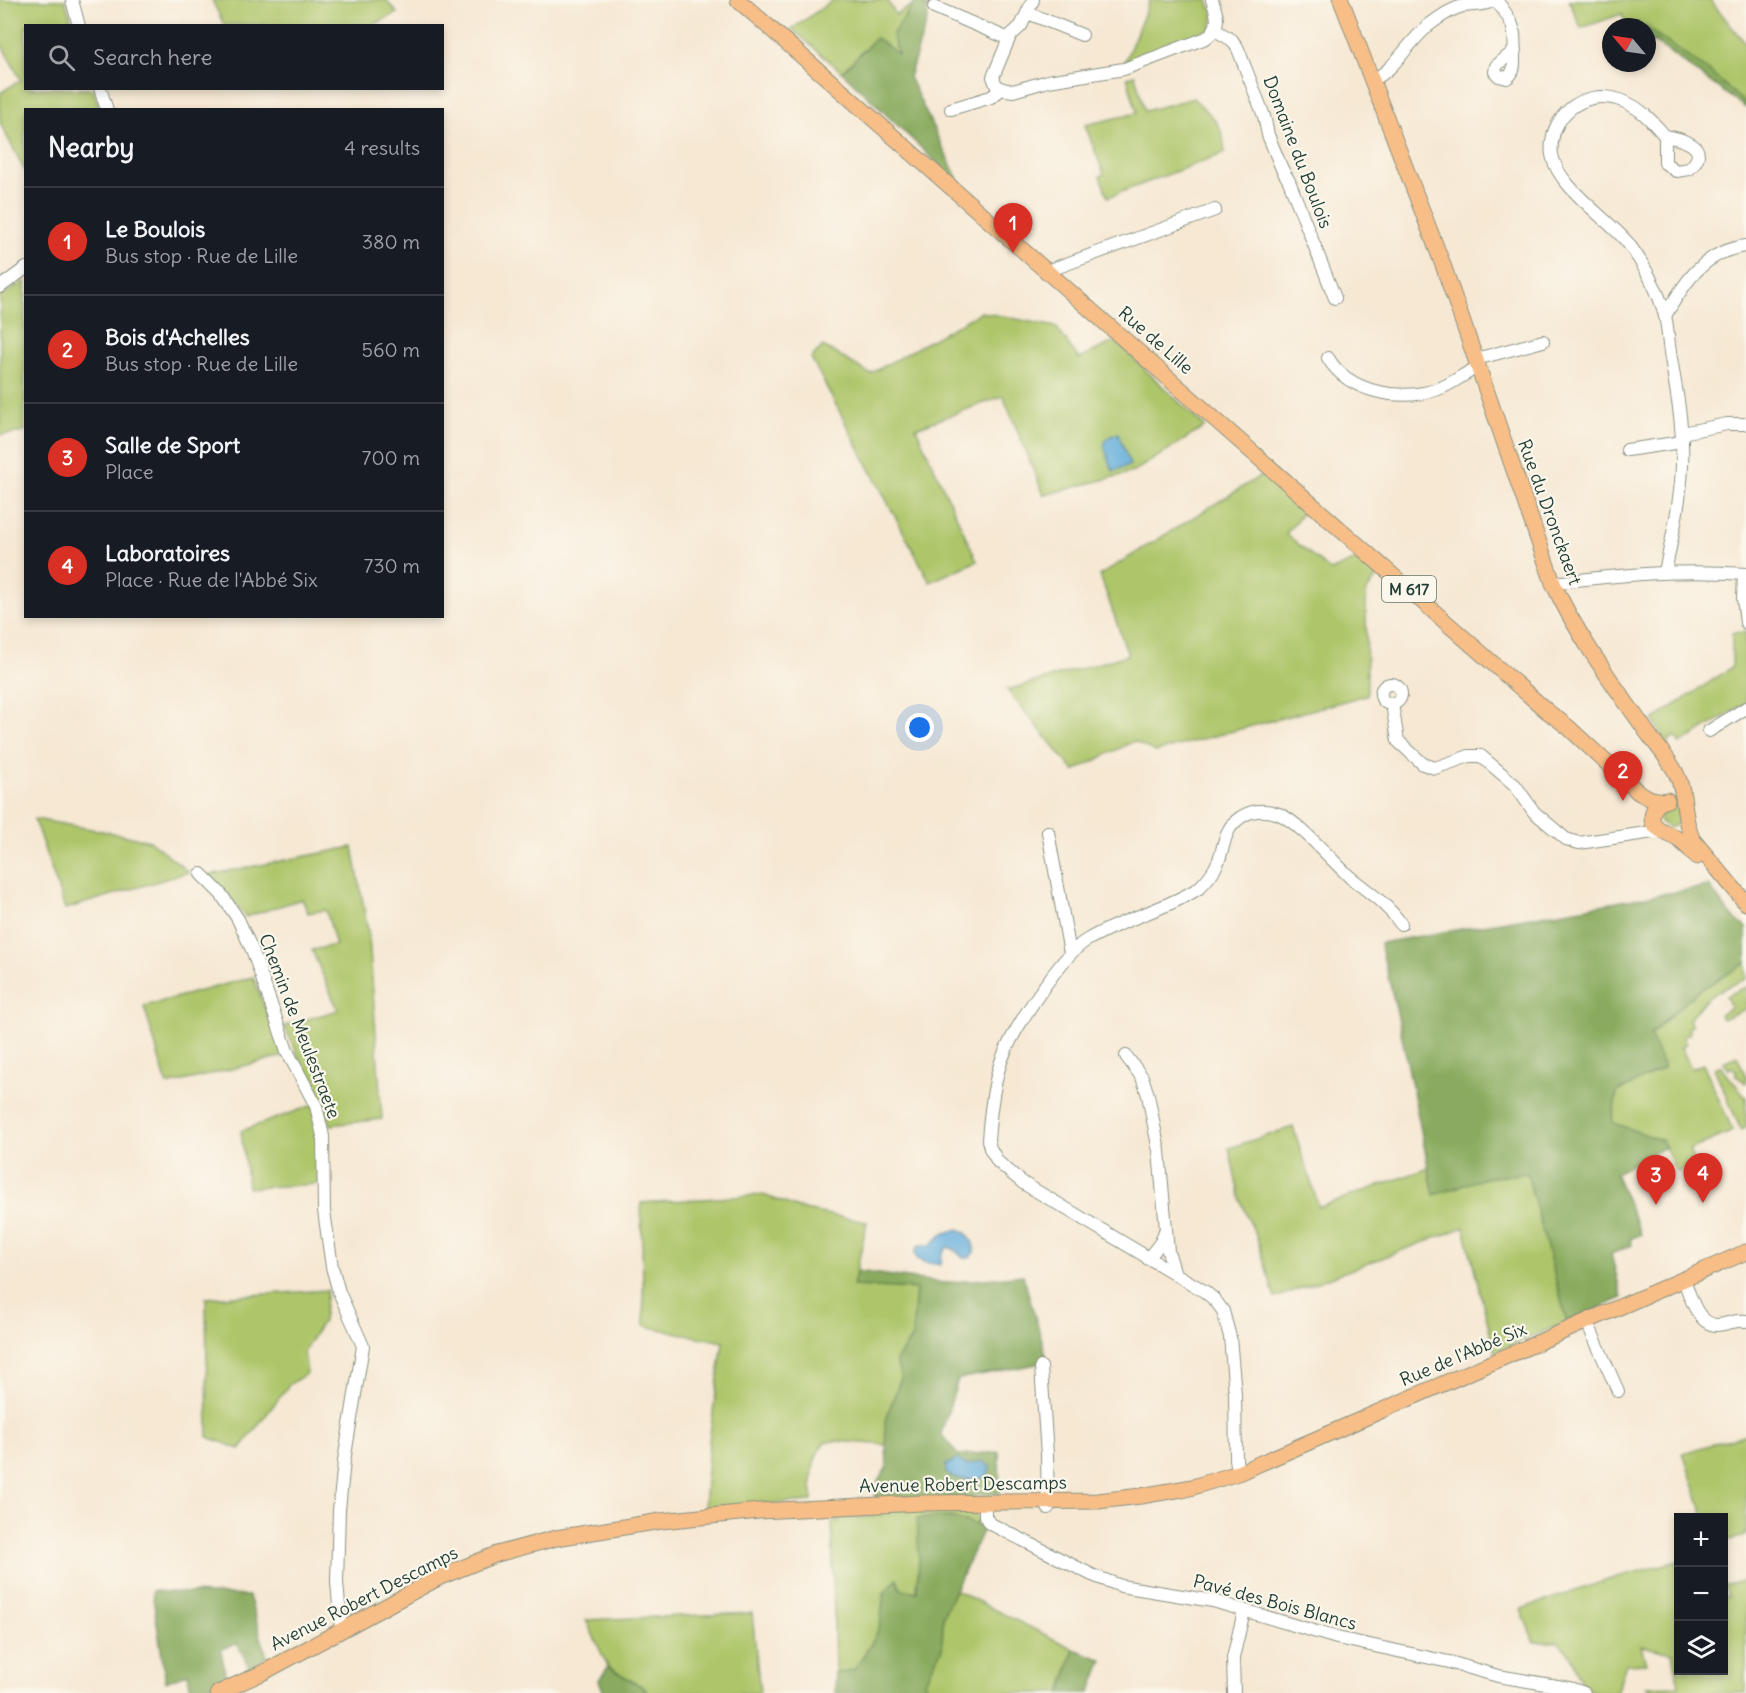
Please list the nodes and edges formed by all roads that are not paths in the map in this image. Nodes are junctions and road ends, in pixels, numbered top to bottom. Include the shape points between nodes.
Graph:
1 (72, 0) edge
2 (738, 0) edge
3 (1033, 0) edge
4 (1212, 0) edge
5 (1341, 0) edge
6 (1495, 0) edge
7 (1461, 4) edge
8 (934, 7) dead end
9 (1028, 13) junction
10 (78, 24) edge
11 (1215, 30) junction
12 (1082, 35) dead end
13 (1009, 39) junction
14 (1515, 50) dead end
15 (1372, 80) junction
16 (1002, 89) junction
17 (101, 90) edge
18 (106, 108) edge
19 (951, 109) dead end
20 (1665, 136) dead end
21 (1215, 210) dead end
22 (1746, 246) edge
23 (24, 269) edge
24 (1047, 271) junction
25 (0, 287) edge
26 (1335, 298) dead end
27 (1665, 316) junction
28 (1543, 341) dead end
29 (1328, 358) dead end
30 (1478, 363) junction
31 (1746, 424) edge
32 (1682, 437) junction
33 (1627, 450) dead end
34 (1665, 572) junction
35 (1745, 574) edge
36 (1553, 583) junction
37 (1746, 623) edge
38 (1392, 704) dead end
39 (1746, 708) edge
40 (1547, 711) junction
41 (1645, 730) junction
42 (1709, 731) dead end
43 (1665, 800) junction
44 (1686, 815) junction
45 (1659, 826) junction
46 (1048, 832) dead end
47 (201, 874) dead end
48 (1746, 903) edge
49 (1746, 909) edge
50 (1401, 924) dead end
51 (1070, 953) junction
52 (1126, 1056) dead end
53 (1165, 1230) junction
54 (1746, 1252) edge
55 (1148, 1259) junction
56 (1175, 1274) junction
57 (1684, 1280) junction
58 (1746, 1321) edge
59 (1587, 1322) junction
60 (1041, 1367) dead end
61 (1618, 1390) dead end
62 (1238, 1473) junction
63 (1078, 1504) joint
64 (985, 1505) junction
65 (1048, 1505) junction
66 (1244, 1611) junction
67 (341, 1629) junction
68 (219, 1692) edge
69 (1234, 1693) edge
70 (1584, 1693) edge

1 - 10 street
2 - 24 main road, Rue de Lille / M 617
3 - 9 street
4 - 11 street via 1218,15
5 - 15 main road, Rue du Dronckaert
6 - 7 street via 1488,4
6 - 14 street via 1512,23
7 - 15 street via 1425,28 1384,74
8 - 13 street
9 - 12 street
9 - 13 street
11 - 16 street via 1206,38 1124,69 1048,81 1013,91
11 - 26 street, Domaine du Boulois via 1233,40 1238,49 1265,117 1268,135
13 - 16 street via 993,77
15 - 30 main road, Rue du Dronckaert
16 - 19 street via 991,97
17 - 18 street
20 - 27 street via 1633,106 1595,97 1580,101 1563,115 1555,129 1552,150 1561,177 1635,253
21 - 24 street
22 - 27 street via 1721,253 1701,266 1684,284
23 - 25 street
24 - 40 main road, Rue de Lille / M 617
27 - 32 street
28 - 30 street
29 - 30 street via 1336,370 1354,382 1397,394 1436,390
30 - 36 main road, Rue du Dronckaert
31 - 32 street via 1727,424
32 - 33 street
32 - 34 street via 1679,502
34 - 35 street
34 - 36 street
35 - 37 street
36 - 41 main road, Rue du Dronckaert via 1570,617
38 - 45 street via 1398,741 1427,766 1439,767 1469,756 1481,756 1515,785 1531,809 1566,839 1580,843 1653,832
39 - 42 street
40 - 43 main road, Rue de Lille / M 617 via 1641,794
40 - 45 main road, Rue de Lille / M 617 via 1644,806
41 - 43 main road, Rue du Dronckaert via 1671,778 1673,789
41 - 44 main road, Rue du Dronckaert via 1677,775
43 - 44 main road via 1678,801
43 - 45 main road via 1654,808
44 - 45 main road via 1681,830 1675,833
44 - 48 main road via 1693,840
45 - 49 main road, Rue de Lille / M 617 via 1686,845
46 - 51 street
47 - 67 street, Chemin de Meulestraete via 238,919 287,1051 316,1106 323,1136 324,1211 332,1267 363,1346 339,1510 337,1582
50 - 51 street via 1382,901 1351,878 1290,820 1262,810 1243,816 1230,827 1218,864 1199,888 1095,936
51 - 55 street via 1015,1032 1003,1056 996,1080 989,1146 1000,1165 1023,1183
52 - 53 street via 1142,1077 1148,1095 1159,1151
53 - 55 street
53 - 56 street
54 - 57 main road, Rue de l'Abbé Six
55 - 56 street
56 - 62 street via 1210,1296 1226,1316 1232,1352
57 - 58 street via 1705,1321 1718,1325
57 - 59 main road, Rue de l'Abbé Six
59 - 61 street
59 - 62 main road, Rue de l'Abbé Six
60 - 65 street
62 - 63 main road, Rue de l'Abbé Six via 1193,1487
63 - 65 main road, Avenue Robert Descamps
64 - 65 main road, Avenue Robert Descamps
64 - 66 street, Pavé des Bois Blancs via 989,1523 1101,1579
64 - 67 main road, Avenue Robert Descamps via 781,1509 686,1517 542,1542 455,1570
66 - 69 street via 1234,1650
66 - 70 street, Pavé des Bois Blancs via 1498,1676
67 - 68 main road, Avenue Robert Descamps

